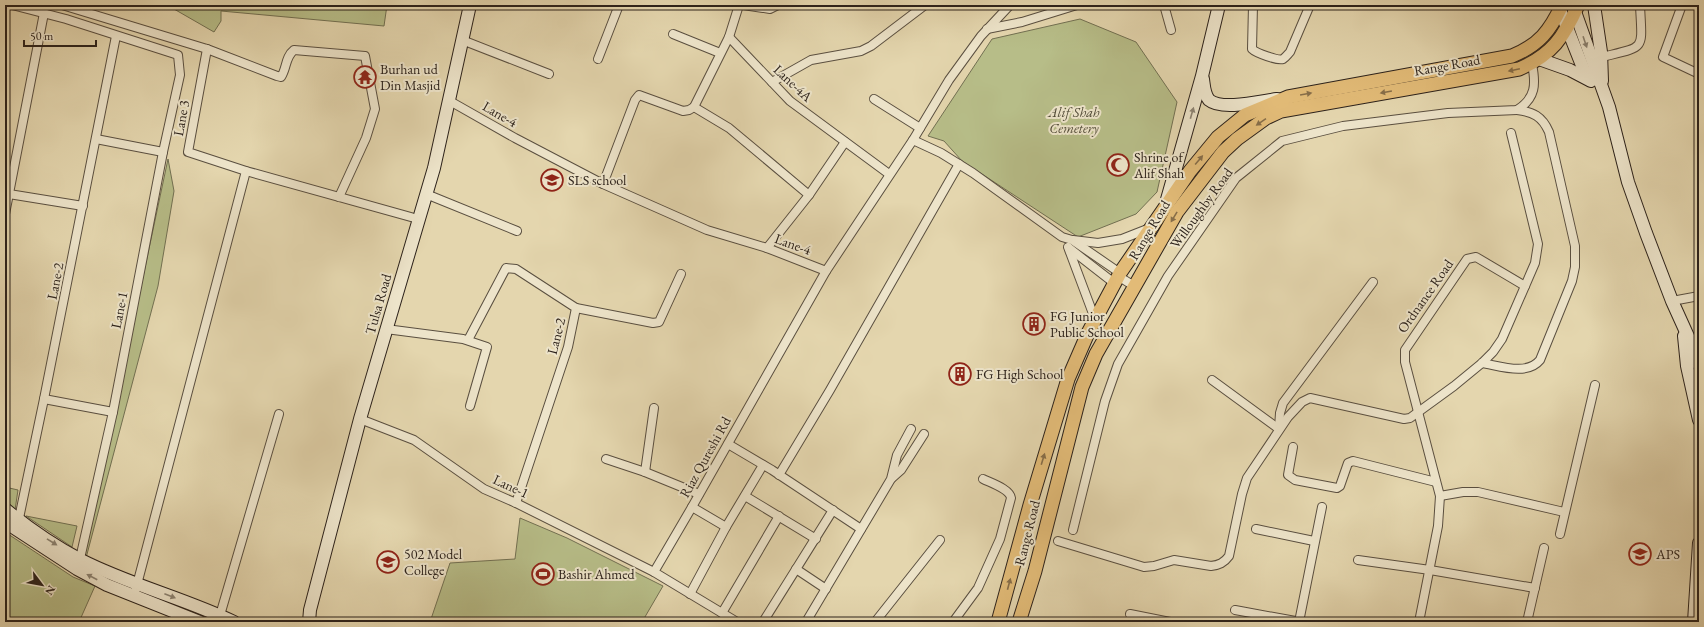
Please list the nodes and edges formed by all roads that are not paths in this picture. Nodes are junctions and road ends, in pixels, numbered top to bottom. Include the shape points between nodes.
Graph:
1 (12, 5) edge
2 (62, 5) edge
3 (470, 5) edge
4 (619, 5) edge
5 (739, 5) edge
6 (743, 5) edge
7 (778, 5) edge
8 (924, 5) edge
9 (1010, 5) edge
10 (1077, 5) edge
11 (1164, 5) edge
12 (1219, 5) edge
13 (1253, 5) edge
14 (1310, 5) edge
15 (1594, 5) edge
16 (1640, 5) edge
17 (1682, 5) edge
18 (1567, 7) edge
19 (44, 13) junction
20 (1566, 27) junction
21 (987, 29) junction
22 (1171, 30) dead end
23 (673, 34) dead end
24 (116, 36) junction
25 (729, 37) junction
26 (462, 40) junction
27 (207, 49) junction
28 (720, 53) junction
29 (1602, 57) junction
30 (598, 59) dead end
31 (1535, 62) junction
32 (549, 74) dead end
33 (1699, 74) edge
34 (1202, 76) junction
35 (1590, 80) junction
36 (772, 82) junction
37 (1602, 88) junction
38 (1288, 97) junction
39 (874, 99) dead end
40 (448, 100) junction
41 (694, 106) junction
42 (1517, 110) junction
43 (920, 128) junction
44 (1511, 133) dead end
45 (96, 138) junction
46 (912, 140) junction
47 (845, 142) junction
48 (163, 152) junction
49 (958, 164) junction
50 (246, 171) junction
51 (889, 174) junction
52 (604, 184) junction
53 (9, 194) junction
54 (426, 194) junction
55 (809, 195) junction
56 (339, 197) junction
57 (1166, 205) junction
58 (83, 206) junction
59 (5, 214) edge
60 (418, 219) junction
61 (1150, 228) junction
62 (517, 231) dead end
63 (1070, 244) junction
64 (767, 248) junction
65 (826, 271) junction
66 (681, 274) dead end
67 (1117, 277) junction
68 (1373, 282) dead end
69 (1134, 286) junction
70 (1525, 286) junction
71 (1699, 296) edge
72 (1672, 301) junction
73 (576, 308) junction
74 (1095, 319) junction
75 (1684, 327) junction
76 (386, 329) junction
77 (468, 340) junction
78 (1482, 363) junction
79 (1699, 366) edge
80 (1212, 380) dead end
81 (1595, 385) dead end
82 (44, 399) junction
83 (470, 406) dead end
84 (654, 408) dead end
85 (113, 412) junction
86 (1418, 412) junction
87 (279, 414) dead end
88 (360, 419) junction
89 (1699, 420) edge
90 (911, 429) dead end
91 (1279, 429) junction
92 (924, 434) dead end
93 (728, 444) junction
94 (1293, 446) dead end
95 (606, 459) dead end
96 (763, 465) junction
97 (645, 472) junction
98 (779, 475) junction
99 (983, 478) dead end
100 (891, 479) junction
101 (1436, 482) junction
102 (699, 494) junction
103 (745, 496) junction
104 (1440, 496) junction
105 (516, 503) junction
106 (692, 507) junction
107 (1322, 507) dead end
108 (5, 509) edge
109 (833, 510) junction
110 (1564, 512) junction
111 (779, 516) junction
112 (13, 524) edge
113 (726, 527) junction
114 (861, 529) junction
115 (1256, 529) dead end
116 (1073, 530) dead end
117 (1560, 534) dead end
118 (816, 538) junction
119 (940, 540) dead end
120 (1058, 541) dead end
121 (1314, 541) junction
122 (1699, 543) edge
123 (1544, 548) dead end
124 (1358, 560) dead end
125 (79, 564) junction
126 (796, 569) junction
127 (1430, 570) junction
128 (654, 572) junction
129 (1535, 588) junction
130 (826, 589) junction
131 (135, 590) junction
132 (690, 594) junction
133 (1235, 610) dead end
134 (722, 612) junction
135 (1130, 614) dead end
136 (310, 616) edge
137 (219, 619) edge
138 (200, 622) edge
139 (234, 622) edge
140 (304, 622) edge
141 (314, 622) edge
142 (737, 622) edge
143 (763, 622) edge
144 (806, 622) edge
145 (875, 622) edge
146 (953, 622) edge
147 (998, 622) edge
148 (1019, 622) edge
149 (1170, 622) edge
150 (1300, 622) edge
151 (1419, 622) edge
152 (1527, 622) edge
153 (1694, 622) edge

1 - 19 street
2 - 27 street
3 - 26 street, Tulsa Road
4 - 30 street
5 - 25 street
6 - 7 street via 770,9
8 - 36 street via 871,46 861,51 811,60
9 - 21 street
10 - 21 street via 1022,22
11 - 22 street
12 - 34 street
13 - 14 street via 1252,49 1280,60 1290,52
15 - 29 street
16 - 29 street via 1640,44 1634,49
17 - 33 street via 1663,57
18 - 20 main road, Range Road
18 -> 37 street
38 -> 18 main road via 1512,56 1526,51 1540,40
19 - 24 street
19 - 53 street
20 - 31 main road, Range Road via 1548,53
20 - 35 street
21 - 43 street via 949,80
23 - 28 street
24 - 45 street, Lane-2
24 - 48 street, Lane-1 via 178,55 180,75
25 - 28 street
25 - 36 street, Lane-4A
26 - 32 street
26 - 40 street, Tulsa Road
27 - 50 street, Lane 3 via 188,152
27 - 56 street via 281,77 290,53 294,50 365,56 375,109 366,138
28 - 41 street
29 - 37 street
31 - 35 street via 1570,70
31 - 42 street via 1533,92 1526,104
31 -> 69 main road, Range Road via 1519,69 1281,111 1266,118 1236,139 1223,152 1177,212
34 - 38 street via 1204,91 1209,99 1218,104 1231,105
57 -> 34 street
35 - 37 street
36 - 47 street, Lane-4A via 790,101
37 - 72 street via 1628,182
57 -> 38 main road via 1218,137 1245,115
39 - 43 street
40 - 52 street, Lane-4
40 - 54 street, Tulsa Road
41 - 52 street via 683,111 639,95
41 - 55 street via 729,128
42 - 78 street, Willoughby Road via 1539,117 1549,132 1574,246 1575,266 1570,286 1536,366 1515,368
42 - 116 street, Willoughby Road via 1448,113 1344,126 1313,133 1282,141 1236,178 1168,276 1118,364 1105,401
43 - 46 street
44 - 70 street via 1538,244 1535,263
45 - 48 street
45 - 58 street, Lane-2
46 - 49 street
46 - 51 street
47 - 51 street, Lane-4A
47 - 55 street
48 - 85 street, Lane-1
49 - 63 street
49 - 98 street
50 - 56 street, Lane 3
50 - 131 street
51 - 65 street
52 - 64 street, Lane-4 via 706,230
53 - 58 street
53 - 59 street
54 - 60 street, Tulsa Road
54 - 62 street
55 - 64 street
56 - 60 street, Lane 3
57 - 61 main road
58 - 82 street, Lane-2
60 - 76 street, Tulsa Road
61 - 63 street via 1122,239
61 - 67 main road
63 - 67 street
63 - 67 street
63 - 74 street
64 - 65 street, Lane-4
65 - 93 street, Riaz Qureshi Rd
66 - 73 street via 659,322
67 - 69 street
67 - 74 main road
68 - 91 street via 1283,403
69 - 148 main road, Range Road via 1096,354 1082,387 1035,571
70 - 78 street via 1502,339
70 - 86 street, Ordnance Road via 1476,257 1467,259 1405,350 1405,362
71 - 72 street
72 - 75 street
73 - 77 street, Lane-2 via 516,269 506,268
73 - 105 street, Lane-2 via 568,348
147 -> 74 main road via 1068,379
75 - 79 street
75 - 89 street via 1687,366
76 - 77 street
76 - 88 street, Tulsa Road
77 - 83 street via 487,347
78 - 86 street
80 - 91 street
81 - 110 street
82 - 85 street
82 - 112 street, Lane-2
84 - 97 street
85 - 125 street, Lane-1
86 - 91 street via 1404,420 1310,398 1302,402
86 - 101 street, Ordnance Road
87 - 137 street
88 - 105 street, Lane-1 via 414,440 484,489
88 - 136 street, Tulsa Road
90 - 100 street via 897,455
91 - 120 street via 1247,478 1229,556 1222,563 1211,566 1174,560 1144,567
92 - 100 street via 901,470
93 - 96 street
93 - 102 street, Riaz Qureshi Rd
94 - 101 street via 1288,475 1295,480 1337,488 1348,462 1353,461
95 - 97 street
96 - 98 street
96 - 103 street
97 - 102 street
98 - 109 street
99 - 146 street via 1011,494 1012,498 1000,539 978,588
100 - 114 street
101 - 104 street, Ordnance Road
102 - 106 street, Riaz Qureshi Rd
103 - 111 street
103 - 113 street
104 - 110 street via 1478,492
104 - 127 street, Ordnance Road via 1438,526
105 - 128 street, Lane-1
106 - 113 street
106 - 128 street, Riaz Qureshi Rd
107 - 121 street
108 - 112 street
109 - 114 street
109 - 118 street
110 - 117 street
111 - 118 street
111 - 134 street
112 - 125 street
113 - 132 street
114 - 130 street
115 - 121 street
118 - 126 street
119 - 145 street
121 - 150 street
122 - 153 street
123 - 129 street
124 - 127 street
125 - 131 street
126 - 130 street
126 - 143 street
127 - 129 street
127 - 151 street, Ordnance Road
128 - 132 street
129 - 152 street
130 - 144 street
131 -> 137 street
131 - 138 street
132 - 134 street
133 - 150 street
134 - 142 street
135 - 149 street
136 - 140 street, Tulsa Road
136 - 141 street
137 - 139 street

